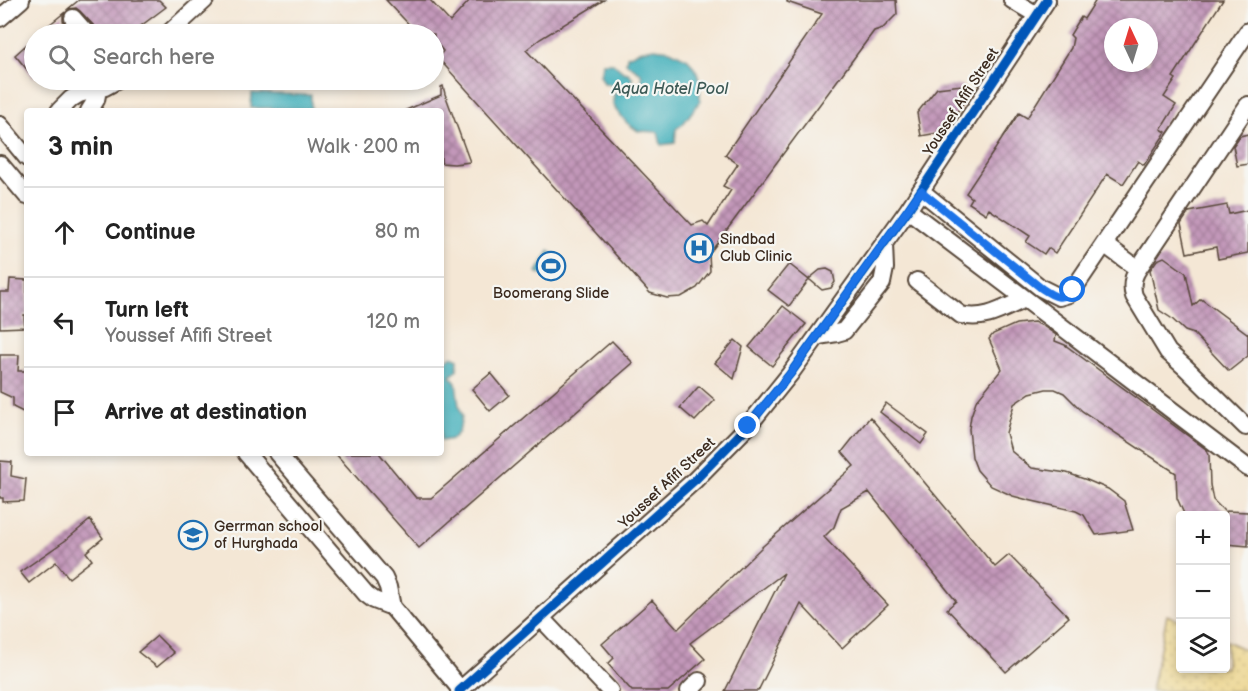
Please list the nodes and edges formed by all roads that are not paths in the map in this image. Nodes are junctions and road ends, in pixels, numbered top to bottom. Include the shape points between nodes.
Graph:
1 (21, 0) edge
2 (205, 0) edge
3 (1012, 0) edge
4 (1047, 0) edge
5 (1037, 15) junction
6 (0, 18) edge
7 (73, 18) dead end
8 (78, 24) edge
9 (179, 24) edge
10 (1248, 31) edge
11 (98, 90) joint
12 (1248, 105) edge
13 (62, 108) edge
14 (91, 108) edge
15 (0, 125) edge
16 (24, 152) edge
17 (24, 154) edge
18 (5, 169) edge
19 (24, 191) edge
20 (921, 191) junction
21 (908, 210) junction
22 (1104, 244) junction
23 (1138, 269) junction
24 (917, 281) dead end
25 (1025, 299) junction
26 (1246, 427) dead end
27 (249, 456) edge
28 (280, 456) edge
29 (1248, 468) edge
30 (392, 607) junction
31 (541, 618) junction
32 (460, 690) edge
33 (610, 691) edge

1 - 6 street
2 - 9 street
3 - 5 street
4 - 5 street, Youssef Afifi Street
5 - 20 street, Youssef Afifi Street
7 - 8 street
10 - 22 street
11 - 13 street via 79,94
11 - 14 street
12 - 23 street
15 - 16 street
17 - 18 street
18 - 19 street
20 - 21 street, Youssef Afifi Street
20 - 22 street via 1054,296 1073,290
21 - 25 street
21 - 31 street, Youssef Afifi Street via 748,426 695,480
22 - 23 street
23 - 26 street via 1132,282 1134,296 1168,352
24 - 25 street via 961,315 985,316
25 - 29 street
27 - 30 street via 366,594
28 - 30 street via 384,578
30 - 32 street
31 - 32 street, Youssef Afifi Street
31 - 33 street

